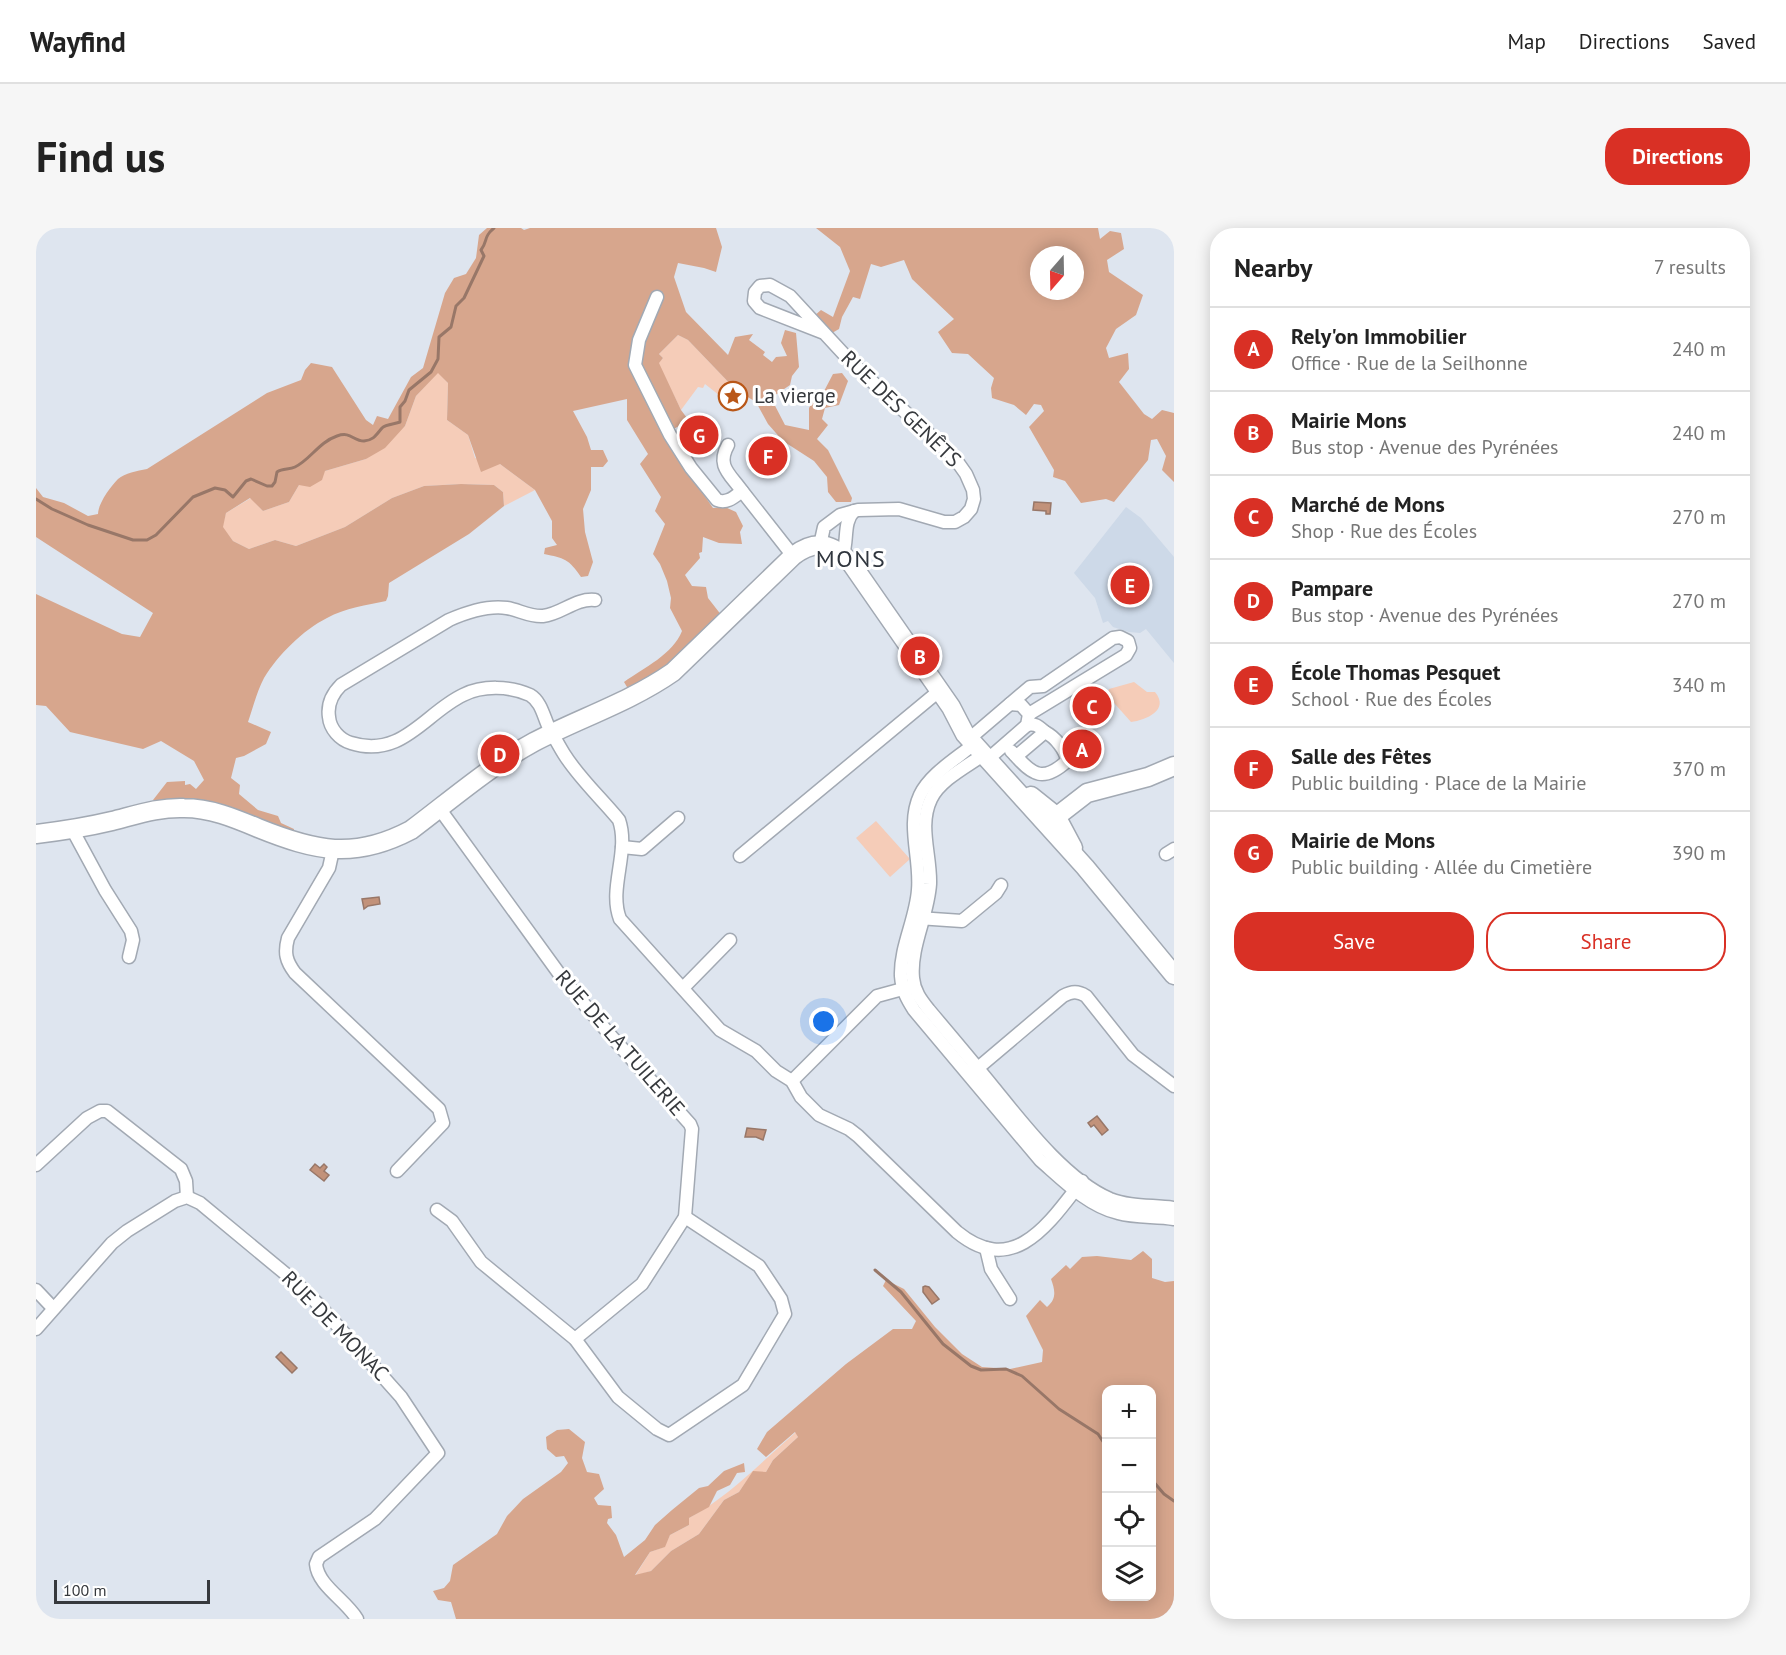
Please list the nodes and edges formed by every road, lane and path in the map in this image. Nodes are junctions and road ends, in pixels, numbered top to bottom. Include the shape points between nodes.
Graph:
1 (657, 297) dead end
2 (824, 333) junction
3 (728, 445) dead end
4 (742, 491) junction
5 (854, 511) junction
6 (820, 545) junction
7 (843, 554) junction
8 (793, 556) junction
9 (595, 600) dead end
10 (939, 691) junction
11 (1010, 704) junction
12 (1028, 720) junction
13 (1045, 732) junction
14 (552, 733) junction
15 (986, 744) junction
16 (1015, 755) junction
17 (1174, 766) edge
18 (439, 808) junction
19 (678, 818) dead end
20 (1051, 820) junction
21 (72, 829) junction
22 (36, 834) edge
23 (622, 847) junction
24 (333, 850) junction
25 (741, 856) dead end
26 (1002, 885) dead end
27 (919, 918) junction
28 (730, 940) dead end
29 (129, 957) dead end
30 (1174, 975) edge
31 (908, 987) junction
32 (683, 988) junction
33 (973, 1072) junction
34 (792, 1081) junction
35 (1174, 1086) edge
36 (36, 1165) edge
37 (397, 1171) dead end
38 (1079, 1185) junction
39 (187, 1197) junction
40 (1174, 1208) edge
41 (437, 1210) dead end
42 (685, 1217) junction
43 (1174, 1219) edge
44 (986, 1248) junction
45 (36, 1290) edge
46 (1010, 1299) dead end
47 (53, 1308) junction
48 (36, 1329) edge
49 (575, 1339) junction
50 (357, 1619) edge

1 - 4 street via 636,352 638,374 670,435 717,500 729,501
2 - 2 street, RUE DES GENÊTS via 785,292 764,285 755,292 754,301 760,308
2 - 5 street, RUE DES GENÊTS via 954,457 974,494 968,513 949,523 907,510
3 - 4 street via 722,455 723,464
4 - 8 street
5 - 6 street, RUE DES GENÊTS via 828,522
5 - 7 street via 848,521
6 - 7 street
6 - 8 street via 803,548
7 - 10 street
8 - 14 street via 673,672 626,701
9 - 14 street via 582,600 541,616 495,608 455,617 349,679 335,691 329,706 330,722 341,738 356,745 382,745 405,738 464,694 506,689 533,697
10 - 15 street via 961,729
10 - 25 street
11 - 12 street via 1021,705
11 - 12 street via 1030,687 1043,686 1113,638 1128,641 1126,655
11 - 15 street
12 - 13 street
12 - 15 street
13 - 16 street
13 - 16 street via 1066,754 1067,761 1060,767 1045,773 1033,772
14 - 18 street via 504,760
14 - 23 street via 564,754 619,820
15 - 16 street
15 - 20 street
15 - 27 street via 922,790 913,819 919,829
17 - 20 street via 1087,793
18 - 24 street via 394,838
18 - 42 street, RUE DE LA TUILERIE via 563,979 690,1124
19 - 23 street via 642,849
20 - 30 street
21 - 22 street
21 - 24 street via 169,808 198,808 228,815 299,844
21 - 29 street via 131,931
23 - 32 street via 616,904 620,920
24 - 37 street via 328,868 288,938 285,951 294,973 440,1109 443,1122
26 - 27 street via 962,921
27 - 31 street via 903,957
28 - 32 street
31 - 33 street via 914,1010
31 - 34 street via 882,993 871,1001
32 - 34 street via 720,1030 756,1050
33 - 35 street via 1063,996 1080,992 1133,1055
33 - 38 street via 1040,1160
34 - 44 street via 819,1115 849,1129 965,1239
36 - 39 street via 87,1118 107,1112 182,1169
38 - 40 street via 1119,1202
38 - 43 street via 1102,1207 1119,1214
38 - 44 street via 1046,1227 1029,1241 1010,1248
39 - 47 street via 127,1231
39 - 50 street, RUE DE MONAC via 200,1203 318,1304 401,1396 438,1453 375,1519 319,1557 316,1564 320,1577
41 - 49 street via 452,1221 481,1262
42 - 49 street, RUE DE LA TUILERIE via 642,1284
42 - 49 street via 759,1266 781,1299 785,1314 742,1385 669,1435 618,1397
44 - 46 street via 991,1269
45 - 47 street
47 - 48 street

